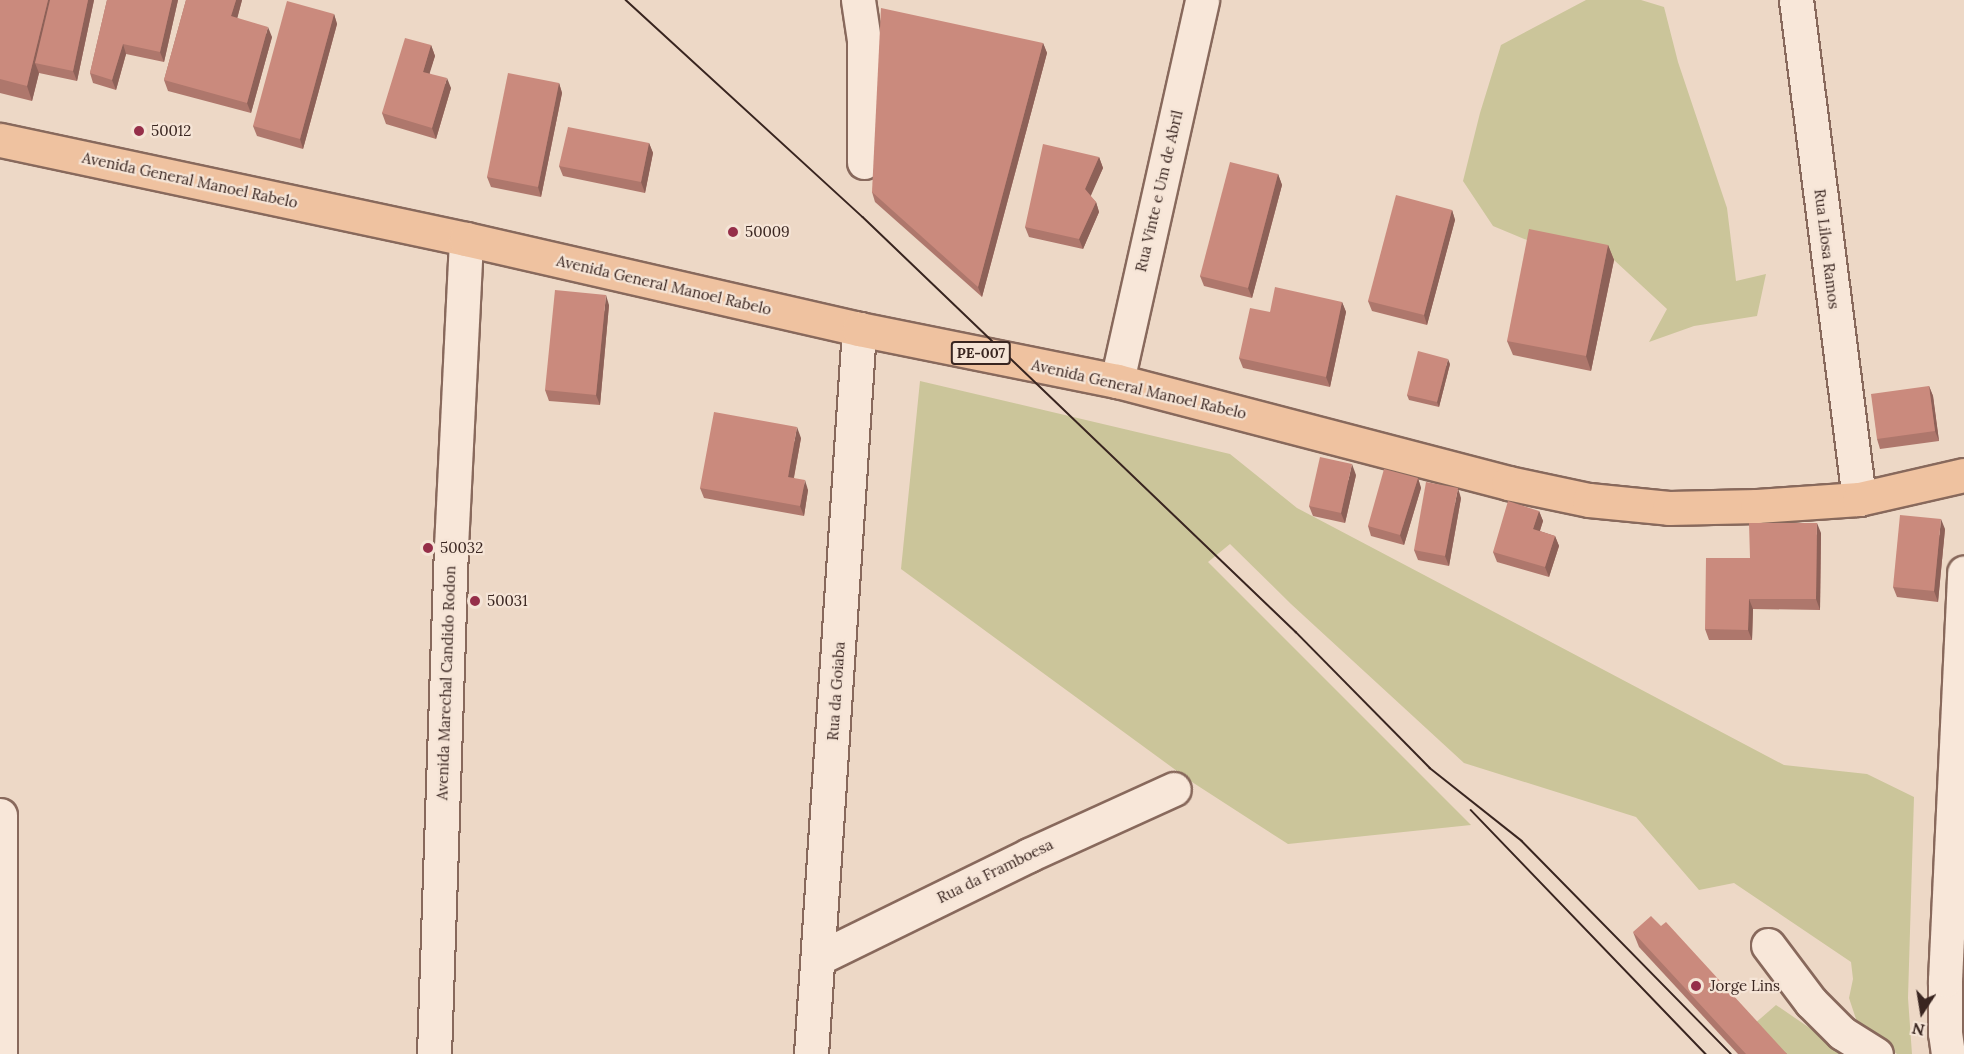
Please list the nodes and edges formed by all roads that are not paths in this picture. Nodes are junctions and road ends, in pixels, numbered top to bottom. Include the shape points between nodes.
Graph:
1 (858, 0) edge
2 (1202, 0) edge
3 (1796, 0) edge
4 (0, 140) edge
5 (864, 162) dead end
6 (466, 239) junction
7 (859, 329) junction
8 (1117, 381) junction
9 (1964, 475) edge
10 (1859, 499) junction
11 (1964, 572) edge
12 (1174, 789) dead end
13 (0, 815) edge
14 (1768, 945) dead end
15 (819, 958) junction
16 (0, 1054) edge
17 (434, 1054) edge
18 (811, 1054) edge
19 (1876, 1054) edge
20 (1948, 1054) edge

1 - 5 street via 864,40
2 - 8 street, Rua Vinte e Um de Abril
3 - 10 street, Rua Lilosa Ramos
4 - 6 main road, Avenida General Manoel Rabelo / PE-007
6 - 7 main road, Avenida General Manoel Rabelo / PE-007
6 - 17 street, Avenida Marechal Candido Rodon
7 - 8 main road, Avenida General Manoel Rabelo / PE-007
7 - 15 street, Rua da Goiaba
8 - 10 main road, Avenida General Manoel Rabelo / PE-007 via 1508,483 1589,500 1669,508
9 - 10 main road, Avenida General Manoel Rabelo / PE-007
11 - 20 street via 1945,980
12 - 15 street, Rua da Framboesa
13 - 16 street
14 - 19 street via 1811,1002 1842,1033
15 - 18 street, Rua da Goiaba

